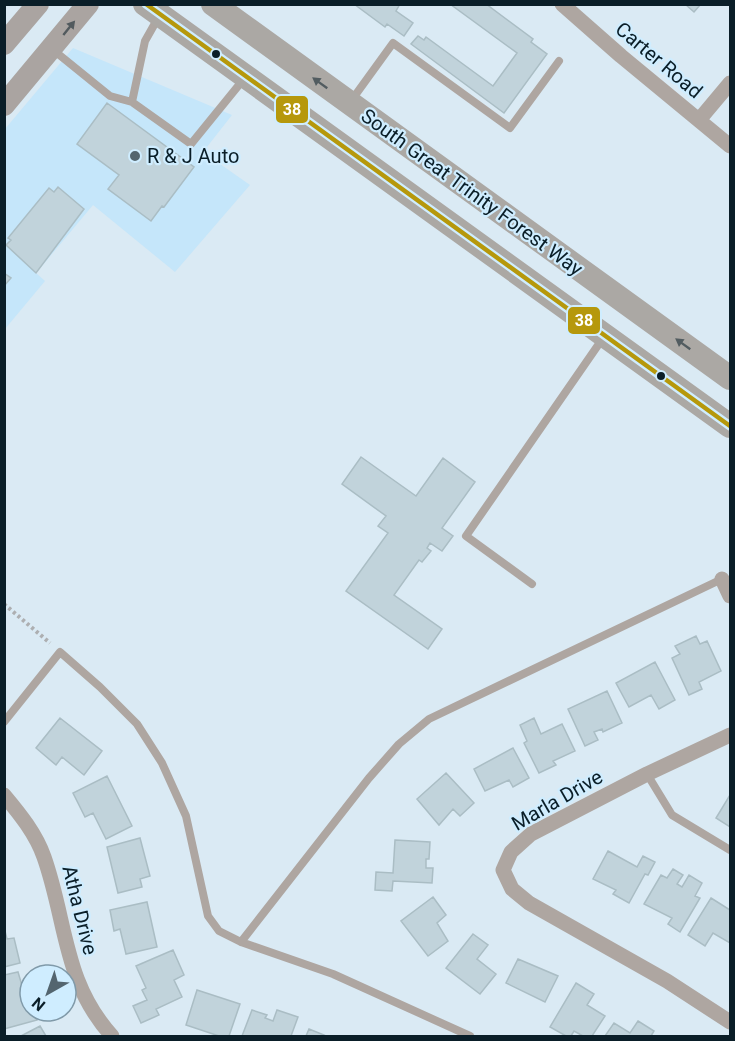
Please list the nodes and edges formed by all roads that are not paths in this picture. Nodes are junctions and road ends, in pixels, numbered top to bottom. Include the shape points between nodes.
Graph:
1 (38, 4) edge
2 (88, 4) edge
3 (562, 4) edge
4 (218, 6) edge
5 (153, 10) edge
6 (4, 44) edge
7 (52, 49) junction
8 (559, 61) dead end
9 (245, 76) junction
10 (730, 83) edge
11 (132, 102) junction
12 (349, 103) junction
13 (4, 105) edge
14 (699, 120) junction
15 (730, 146) edge
16 (606, 334) junction
17 (730, 378) edge
18 (730, 426) edge
19 (722, 579) joint
20 (532, 584) dead end
21 (730, 596) edge
22 (4, 722) edge
23 (730, 735) edge
24 (647, 774) junction
25 (4, 795) edge
26 (730, 850) edge
27 (241, 942) junction
28 (730, 1022) edge
29 (112, 1036) edge
30 (470, 1036) edge

1 - 6 main road
7 -> 2 main road
3 - 14 street, Carter Road
12 -> 4 main road, South Great Trinity Forest Way
5 - 9 main road, South Great Trinity Forest Way
5 - 11 lane
7 - 11 lane via 110,96
7 - 13 main road
8 - 12 lane via 510,128 393,43
9 - 11 lane via 191,144
9 - 16 main road, South Great Trinity Forest Way
10 - 14 street
17 -> 12 main road, South Great Trinity Forest Way
14 - 15 street, Carter Road
16 - 18 main road, South Great Trinity Forest Way
16 - 20 lane via 466,536
19 - 21 street
19 - 27 lane via 429,719 399,744 369,778
22 - 27 lane via 60,652 100,687 137,724 162,763 186,816 208,916 219,931
23 - 24 street, Marla Drive
24 - 26 lane via 672,815
24 - 28 street, Marla Drive via 531,834 511,852 503,870 512,889 529,903 667,981
25 - 29 street, Atha Drive via 25,819 44,855 70,962 83,996
27 - 30 lane via 333,974

